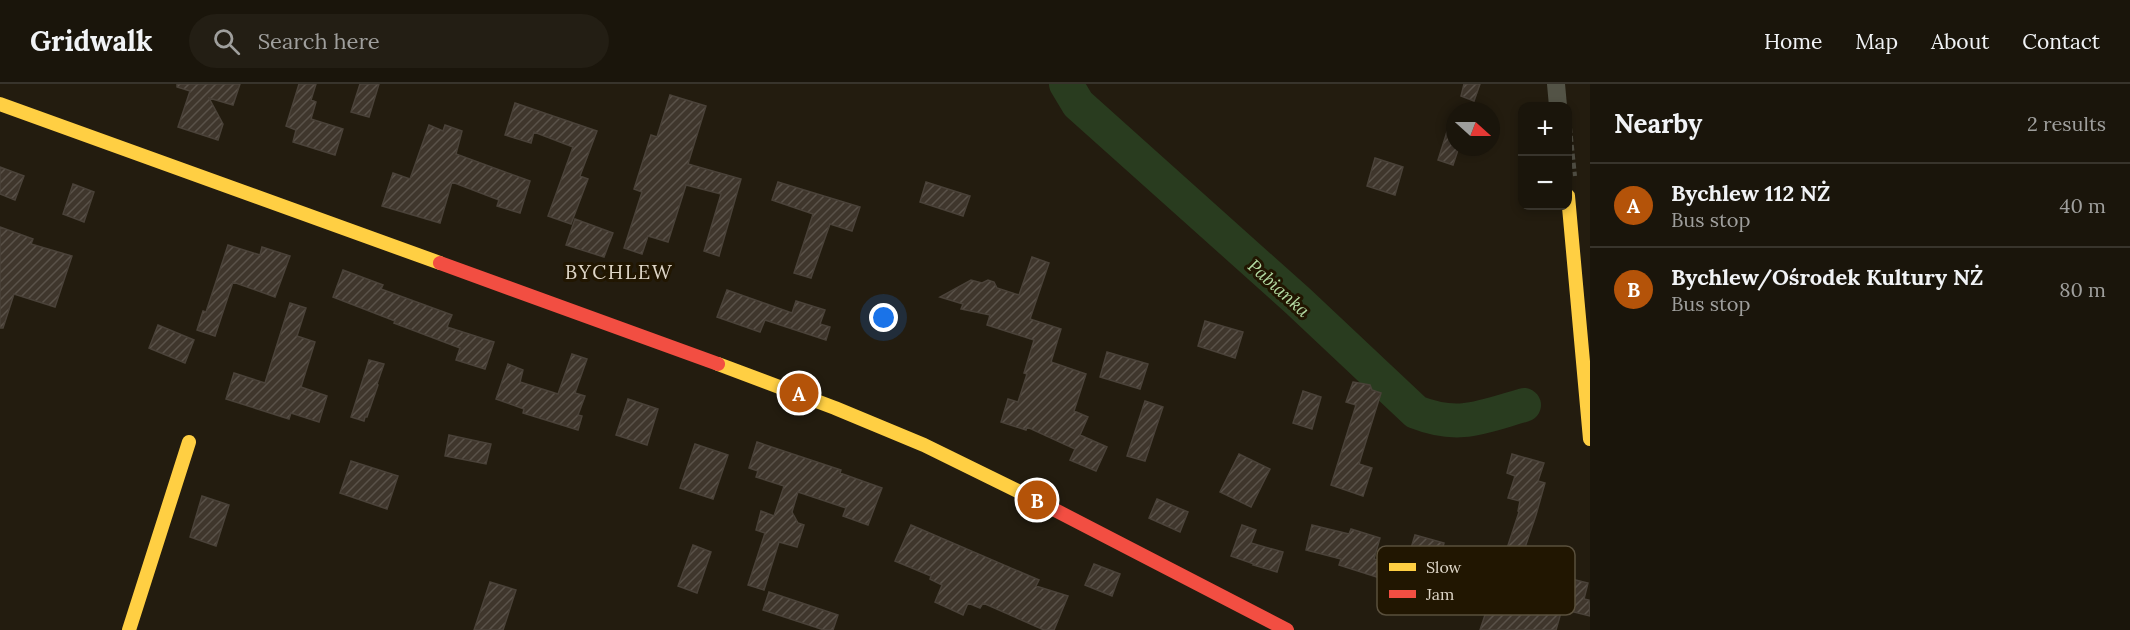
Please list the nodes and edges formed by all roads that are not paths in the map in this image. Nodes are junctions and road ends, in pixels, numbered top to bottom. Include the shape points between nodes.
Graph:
1 (1556, 84) edge
2 (1558, 102) edge
3 (0, 104) edge
4 (1569, 210) edge
5 (1590, 230) edge
6 (1572, 236) junction
7 (1590, 439) edge
8 (189, 442) dead end
9 (129, 630) edge
10 (1287, 630) edge

1 - 2 street
3 - 10 main road via 835,408 1037,500
4 - 6 main road
5 - 6 street
6 - 7 main road
8 - 9 main road

